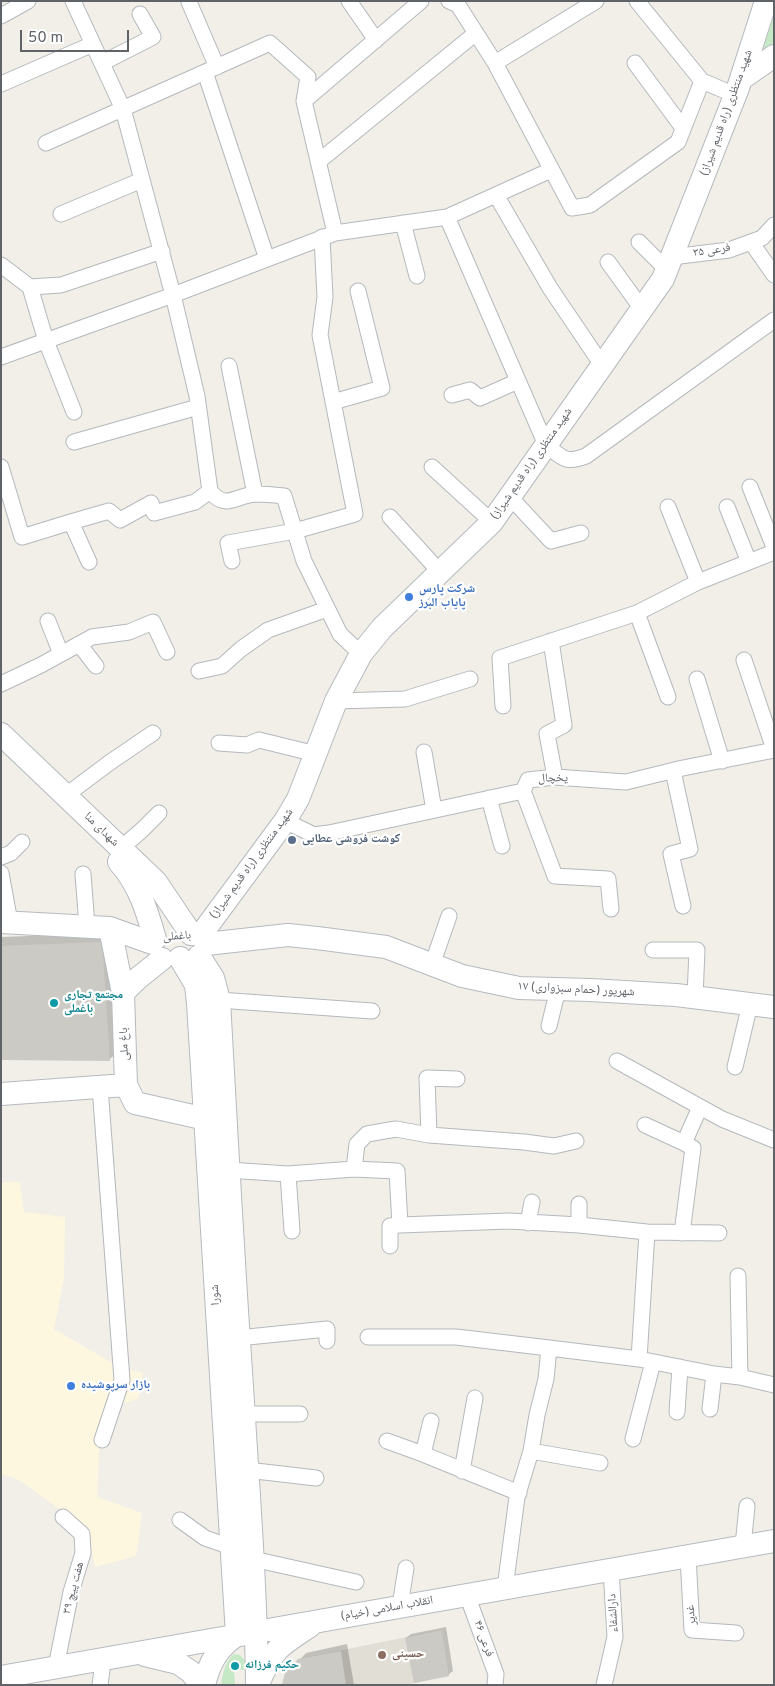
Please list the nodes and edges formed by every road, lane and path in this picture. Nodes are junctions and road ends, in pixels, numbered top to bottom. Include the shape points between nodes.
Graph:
1 (28, 1) edge
2 (73, 1) edge
3 (349, 1) edge
4 (422, 1) edge
5 (596, 1) edge
6 (637, 1) edge
7 (766, 1) edge
8 (189, 2) edge
9 (456, 3) edge
10 (140, 14) dead end
11 (1, 16) edge
12 (476, 34) junction
13 (376, 40) junction
14 (93, 44) junction
15 (774, 56) edge
16 (102, 63) junction
17 (495, 63) junction
18 (635, 63) dead end
19 (211, 69) junction
20 (702, 82) junction
21 (1, 84) edge
22 (738, 87) junction
23 (304, 101) junction
24 (123, 109) junction
25 (683, 128) junction
26 (46, 143) dead end
27 (318, 162) junction
28 (551, 170) junction
29 (142, 180) junction
30 (496, 195) junction
31 (61, 214) dead end
32 (447, 217) junction
33 (403, 223) junction
34 (774, 226) edge
35 (328, 235) junction
36 (639, 242) dead end
37 (751, 242) junction
38 (162, 252) junction
39 (267, 259) junction
40 (608, 262) dead end
41 (669, 264) junction
42 (1, 265) edge
43 (417, 276) dead end
44 (774, 276) edge
45 (30, 287) junction
46 (358, 291) dead end
47 (173, 294) junction
48 (642, 309) junction
49 (774, 320) edge
50 (46, 341) junction
51 (1, 357) edge
52 (602, 365) junction
53 (228, 366) dead end
54 (518, 381) junction
55 (452, 395) dead end
56 (333, 402) junction
57 (198, 407) junction
58 (74, 412) dead end
59 (74, 442) dead end
60 (546, 445) junction
61 (1, 467) edge
62 (432, 467) dead end
63 (750, 487) dead end
64 (210, 491) junction
65 (255, 494) junction
66 (510, 497) junction
67 (668, 507) dead end
68 (727, 507) dead end
69 (390, 517) dead end
70 (71, 522) junction
71 (492, 522) junction
72 (295, 531) junction
73 (581, 533) dead end
74 (774, 547) edge
75 (774, 552) edge
76 (232, 561) dead end
77 (89, 562) dead end
78 (749, 562) junction
79 (439, 571) junction
80 (698, 582) junction
81 (327, 609) junction
82 (638, 613) junction
83 (48, 621) dead end
84 (551, 641) junction
85 (79, 644) junction
86 (167, 652) dead end
87 (61, 654) junction
88 (361, 654) junction
89 (744, 660) dead end
90 (96, 666) dead end
91 (199, 671) dead end
92 (470, 679) dead end
93 (697, 679) dead end
94 (1, 684) edge
95 (668, 697) dead end
96 (336, 701) junction
97 (503, 706) dead end
98 (153, 733) dead end
99 (1, 734) edge
100 (219, 743) dead end
101 (774, 750) edge
102 (1, 752) edge
103 (424, 752) dead end
104 (316, 754) junction
105 (722, 761) junction
106 (673, 771) junction
107 (555, 777) junction
108 (523, 791) junction
109 (65, 796) junction
110 (489, 798) junction
111 (434, 810) junction
112 (159, 814) dead end
113 (284, 821) junction
114 (22, 842) dead end
115 (502, 846) dead end
116 (116, 852) junction
117 (1, 857) edge
118 (1, 873) edge
119 (83, 874) dead end
120 (682, 906) dead end
121 (611, 909) dead end
122 (449, 916) dead end
123 (6, 922) edge
124 (87, 926) junction
125 (110, 928) junction
126 (181, 946) junction
127 (653, 950) dead end
128 (432, 965) junction
129 (558, 989) junction
130 (123, 993) junction
131 (694, 998) junction
132 (219, 1000) junction
133 (750, 1004) junction
134 (774, 1008) edge
135 (372, 1011) dead end
136 (549, 1026) dead end
137 (617, 1061) dead end
138 (735, 1066) dead end
139 (457, 1079) dead end
140 (126, 1085) junction
141 (100, 1087) junction
142 (1, 1094) edge
143 (700, 1107) junction
144 (206, 1119) junction
145 (645, 1125) dead end
146 (429, 1134) junction
147 (774, 1140) edge
148 (576, 1141) dead end
149 (684, 1143) junction
150 (354, 1169) junction
151 (228, 1170) junction
152 (288, 1174) junction
153 (532, 1202) dead end
154 (579, 1204) dead end
155 (528, 1223) junction
156 (400, 1225) junction
157 (580, 1226) junction
158 (292, 1231) dead end
159 (647, 1232) junction
160 (682, 1233) junction
161 (719, 1233) dead end
162 (390, 1246) dead end
163 (738, 1276) dead end
164 (368, 1337) dead end
165 (238, 1338) junction
166 (327, 1341) dead end
167 (549, 1348) junction
168 (646, 1361) junction
169 (680, 1367) junction
170 (714, 1374) junction
171 (740, 1377) junction
172 (774, 1385) edge
173 (476, 1398) dead end
174 (710, 1410) dead end
175 (677, 1412) dead end
176 (243, 1414) junction
177 (300, 1414) dead end
178 (431, 1421) dead end
179 (634, 1439) dead end
180 (102, 1440) dead end
181 (387, 1442) dead end
182 (531, 1451) junction
183 (423, 1454) junction
184 (600, 1463) dead end
185 (247, 1470) junction
186 (462, 1471) junction
187 (316, 1478) dead end
188 (519, 1493) junction
189 (747, 1506) dead end
190 (63, 1517) dead end
191 (180, 1520) dead end
192 (774, 1541) edge
193 (744, 1546) junction
194 (231, 1547) junction
195 (688, 1556) junction
196 (253, 1559) junction
197 (406, 1568) dead end
198 (611, 1569) junction
199 (356, 1582) dead end
200 (505, 1588) junction
201 (467, 1595) junction
202 (400, 1606) junction
203 (317, 1621) junction
204 (736, 1632) dead end
205 (247, 1634) junction
206 (137, 1653) junction
207 (56, 1667) junction
208 (1, 1677) edge
209 (202, 1685) edge
210 (257, 1685) edge
211 (495, 1685) edge
212 (604, 1685) edge

1 - 11 street
2 - 14 street
3 - 13 street
4 - 13 street
5 - 17 street
6 - 20 street
7 - 22 street, شهید منتظری (راه قدیم شیراز)
8 - 19 street
9 - 12 street
10 - 16 street via 153,37
12 - 17 street
12 - 27 street
13 - 23 street
14 - 16 street
14 - 21 street
15 - 22 street
16 - 24 street
17 - 28 street
18 - 25 street
19 - 23 street via 270,43 308,77
19 - 24 street
19 - 39 street
20 - 22 street
20 - 25 street
22 - 41 street, شهید منتظری (راه قدیم شیراز)
23 - 27 street
24 - 26 street
24 - 29 street
25 - 28 street via 678,142 590,205 572,208
27 - 35 street
28 - 30 street
29 - 31 street
29 - 38 street
30 - 32 street
30 - 52 street via 550,288
32 - 33 street
32 - 54 street
33 - 35 street
33 - 43 street
34 - 37 street, فرعی ۳۵ via 762,238
35 - 39 street
35 - 56 street via 320,335
36 - 41 street
37 - 41 street, فرعی ۳۵
37 - 44 street
38 - 45 street via 61,285
38 - 47 street
39 - 47 street
40 - 48 street
41 - 48 street, شهید منتظری (راه قدیم شیراز) via 663,279
42 - 45 street
45 - 50 street
46 - 56 street via 382,388
47 - 50 street
47 - 57 street
48 - 52 street, شهید منتظری (راه قدیم شیراز)
49 - 60 street via 586,456 574,461 566,460
50 - 51 street
50 - 58 street
52 - 60 street, شهید منتظری (راه قدیم شیراز)
53 - 65 street
54 - 55 street via 480,398 470,390
54 - 60 street
56 - 72 street via 355,514
57 - 59 street
57 - 64 street
60 - 66 street, شهید منتظری (راه قدیم شیراز)
61 - 70 street via 22,536
62 - 71 street
63 - 74 street
64 - 65 street via 225,502
64 - 70 street via 195,502 154,513 151,503 120,520 109,511
65 - 72 street via 284,496
66 - 71 street, شهید منتظری (راه قدیم شیراز)
66 - 73 street via 551,541
67 - 80 street
68 - 78 street
69 - 79 street
70 - 77 street
71 - 79 street, شهید منتظری (راه قدیم شیراز)
72 - 76 street via 228,543
72 - 81 street via 304,561
75 - 78 street
78 - 80 street
79 - 88 street, شهید منتظری (راه قدیم شیراز) via 382,628
80 - 82 street
81 - 88 street via 340,634
81 - 91 street via 268,630 222,666
82 - 84 street
82 - 95 street
83 - 87 street
84 - 97 street via 500,658
84 - 107 street via 564,725 547,734
85 - 86 street via 92,637 129,632 153,622
85 - 87 street
85 - 90 street
87 - 94 street
88 - 96 street, شهید منتظری (راه قدیم شیراز)
89 - 101 street
92 - 96 street via 405,699
93 - 105 street
96 - 104 street, شهید منتظری (راه قدیم شیراز)
98 - 109 street
99 - 109 street, شهدای منا
100 - 104 street via 247,745 259,740
101 - 105 street, یخچال
102 - 116 street, شهدای منا via 59,808
103 - 111 street
104 - 113 street, شهید منتظری (راه قدیم شیراز) via 298,799
105 - 106 street, یخچال
106 - 107 street, یخچال via 626,782
106 - 120 street via 690,849 671,854
107 - 108 street, یخچال via 528,780
108 - 110 street, یخچال
108 - 121 street via 555,876 608,879
109 - 116 street, شهدای منا
110 - 111 street, یخچال
110 - 115 street
111 - 113 street, یخچال via 314,835
112 - 116 street
113 - 126 street, شهید منتظری (راه قدیم شیراز)
114 - 117 street via 12,853
116 - 126 street, شهدای منا via 147,910
116 - 126 street, شهدای منا via 156,882
118 - 123 street
119 - 124 street
122 - 128 street
123 - 124 street
124 - 125 street
125 - 126 street
125 - 130 street, باغ ملی
126 - 128 street, ۱۷ شهریور (حمام سبزواری) via 288,935 386,947
126 - 130 street, شهید منتظری (راه قدیم شیراز) via 136,979
126 - 132 street, شورا via 213,978
126 - 144 street, شورا via 196,986
127 - 131 street via 697,950
128 - 129 street, ۱۷ شهریور (حمام سبزواری) via 462,976 519,988
129 - 131 street, ۱۷ شهریور (حمام سبزواری)
129 - 136 street
130 - 140 street, باغ ملی
131 - 133 street, ۱۷ شهریور (حمام سبزواری)
132 - 135 street
132 - 151 street, شورا
133 - 134 street, ۱۷ شهریور (حمام سبزواری)
133 - 138 street
137 - 143 street
139 - 146 street via 427,1078
140 - 141 street
140 - 144 street via 135,1103
141 - 142 street
141 - 180 street via 122,1380
143 - 147 street
143 - 149 street
144 - 194 street, شورا
145 - 149 street
146 - 148 street via 554,1146
146 - 150 street via 396,1130 367,1134 357,1144
149 - 160 street via 692,1148
150 - 152 street
150 - 156 street via 397,1171
151 - 152 street
151 - 165 street, شورا
152 - 158 street
153 - 155 street
154 - 157 street
155 - 156 street
155 - 157 street
156 - 162 street via 390,1226
157 - 159 street
159 - 160 street
159 - 168 street
160 - 161 street
163 - 171 street
164 - 167 street via 456,1337
165 - 166 street via 327,1329
165 - 176 street, شورا
167 - 168 street
167 - 182 street
168 - 169 street
168 - 179 street
169 - 170 street
169 - 175 street
170 - 171 street
170 - 174 street
171 - 172 street
173 - 186 street
176 - 177 street
176 - 185 street, شورا
178 - 183 street
181 - 183 street
182 - 184 street
182 - 188 street
183 - 186 street
185 - 187 street
185 - 196 street, شورا
186 - 188 street
188 - 200 street
189 - 193 street
190 - 207 street, هفت پیچ ۳۹ via 82,1534 83,1553 71,1592
191 - 194 street via 205,1538
192 - 193 street, انقلاب اسلامی (خیام)
193 - 195 street, انقلاب اسلامی (خیام)
194 - 205 street, شورا
195 - 198 street, انقلاب اسلامی (خیام)
195 - 204 street, غدیر via 692,1630
196 - 199 street
196 - 205 street, شورا
197 - 202 street
198 - 200 street, انقلاب اسلامی (خیام)
198 - 212 street, دارالشفاء via 615,1637
200 - 201 street, انقلاب اسلامی (خیام)
201 - 202 street, انقلاب اسلامی (خیام)
201 - 211 street, فرعی ۴۶ via 496,1674
202 - 203 street, انقلاب اسلامی (خیام)
203 - 205 street, انقلاب اسلامی (خیام)
203 - 210 street via 279,1646
205 - 206 street, انقلاب اسلامی (خیام)
205 - 209 street via 225,1642
205 - 210 street
206 - 207 street, انقلاب اسلامی (خیام)
206 - 209 street via 178,1663
207 - 208 street, انقلاب اسلامی (خیام)

